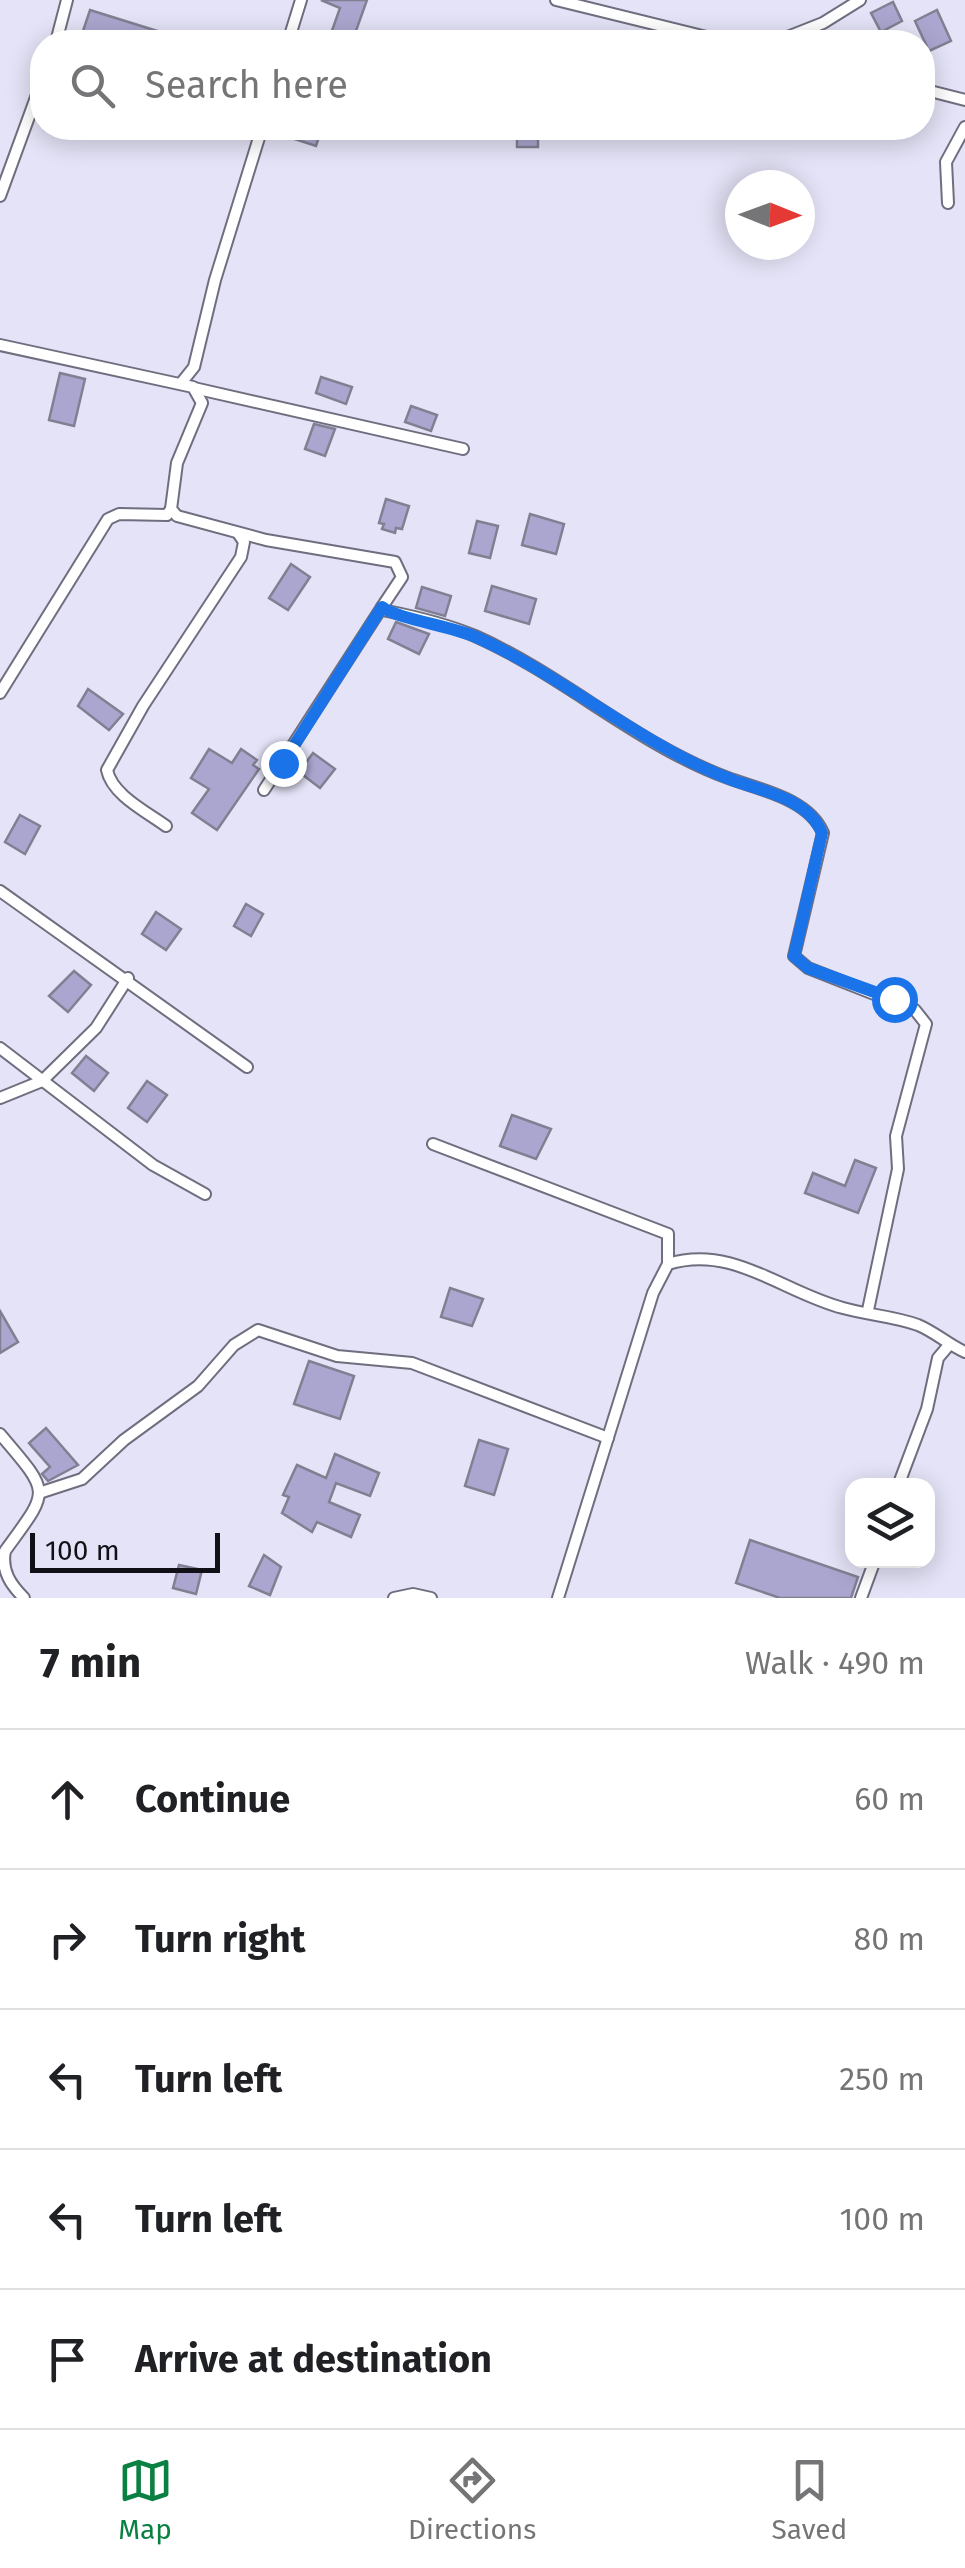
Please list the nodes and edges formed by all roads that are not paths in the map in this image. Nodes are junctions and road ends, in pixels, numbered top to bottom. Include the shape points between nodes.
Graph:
1 (67, 0) edge
2 (301, 0) edge
3 (556, 0) edge
4 (860, 0) edge
5 (59, 30) edge
6 (292, 30) edge
7 (678, 30) edge
8 (804, 30) edge
9 (935, 93) edge
10 (965, 100) edge
11 (30, 114) edge
12 (965, 127) edge
13 (259, 140) edge
14 (0, 196) edge
15 (948, 203) dead end
16 (0, 345) edge
17 (187, 385) junction
18 (463, 449) dead end
19 (171, 508) junction
20 (237, 532) junction
21 (382, 607) junction
22 (0, 693) edge
23 (264, 790) dead end
24 (166, 826) dead end
25 (0, 890) edge
26 (128, 978) junction
27 (0, 1048) edge
28 (247, 1066) dead end
29 (42, 1082) junction
30 (0, 1098) edge
31 (433, 1144) dead end
32 (205, 1194) dead end
33 (668, 1264) junction
34 (868, 1310) junction
35 (949, 1345) junction
36 (965, 1352) edge
37 (0, 1434) edge
38 (608, 1438) junction
39 (901, 1478) edge
40 (40, 1493) junction
41 (872, 1568) edge
42 (24, 1598) edge
43 (394, 1598) edge
44 (431, 1598) edge
45 (558, 1598) edge
46 (861, 1598) edge

1 - 5 street
2 - 6 street
3 - 7 street
4 - 8 street
9 - 10 street
11 - 14 street
12 - 15 street via 946,162
13 - 17 street
16 - 17 street
17 - 18 street
17 - 19 street via 202,403 177,463
19 - 20 street via 190,522
19 - 22 street via 167,515 108,519
20 - 21 street via 395,562 402,576
20 - 24 street via 244,542 241,558 108,770 110,782
21 - 23 street
21 - 34 street via 503,649 718,774 816,816 822,833 794,956 808,968 915,1010 926,1024 896,1136 898,1169
25 - 26 street
26 - 28 street
26 - 29 street via 96,1028
27 - 29 street
29 - 30 street
29 - 32 street via 153,1165
31 - 33 street via 668,1234
33 - 34 street via 715,1258 843,1308
33 - 38 street
34 - 35 street via 924,1327
35 - 36 street
35 - 39 street via 938,1358
37 - 40 street
38 - 40 street via 412,1362 337,1356 258,1330 82,1479
38 - 45 street
40 - 42 street via 40,1505 3,1560
41 - 46 street
43 - 44 street

